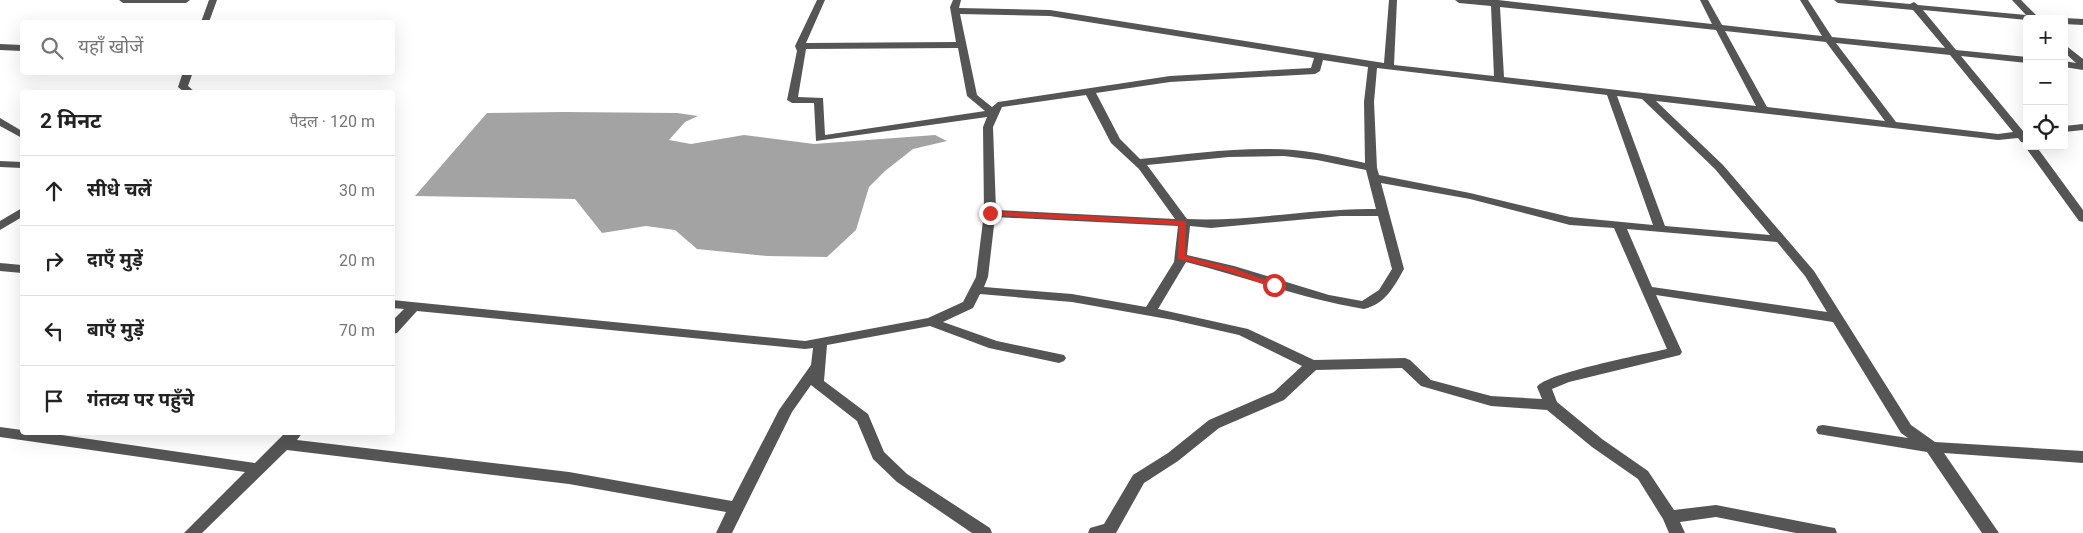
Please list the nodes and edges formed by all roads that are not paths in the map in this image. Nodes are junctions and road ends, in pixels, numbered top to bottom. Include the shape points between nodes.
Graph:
1 (124, 0) edge
2 (186, 0) edge
3 (213, 0) edge
4 (821, 0) edge
5 (957, 0) edge
6 (1393, 0) edge
7 (1459, 0) edge
8 (1704, 0) edge
9 (1804, 0) edge
10 (1838, 0) edge
11 (2016, 0) edge
12 (1494, 2) edge
13 (1914, 4) edge
14 (955, 11) junction
15 (2031, 15) edge
16 (2023, 17) edge
17 (206, 20) edge
18 (2068, 20) edge
19 (2083, 22) edge
20 (1718, 27) junction
21 (1828, 38) junction
22 (961, 45) junction
23 (800, 46) junction
24 (0, 47) edge
25 (20, 48) edge
26 (2068, 51) edge
27 (1953, 52) junction
28 (1319, 57) junction
29 (2023, 60) edge
30 (2068, 64) edge
31 (1372, 65) junction
32 (2083, 65) edge
33 (1389, 67) junction
34 (187, 75) edge
35 (1499, 80) junction
36 (187, 90) edge
37 (1089, 90) junction
38 (1610, 93) junction
39 (1646, 97) junction
40 (1764, 111) junction
41 (994, 113) junction
42 (0, 121) edge
43 (1893, 125) junction
44 (2083, 127) edge
45 (2068, 129) edge
46 (20, 134) edge
47 (2023, 135) edge
48 (2023, 137) edge
49 (2033, 150) edge
50 (1138, 162) junction
51 (0, 164) edge
52 (20, 166) edge
53 (1373, 173) junction
54 (20, 213) edge
55 (990, 213) junction
56 (1383, 214) junction
57 (2083, 218) edge
58 (1184, 223) junction
59 (0, 226) edge
60 (1619, 226) junction
61 (1661, 230) junction
62 (1780, 239) junction
63 (1180, 257) junction
64 (0, 267) edge
65 (20, 269) edge
66 (976, 290) junction
67 (1648, 290) junction
68 (395, 304) edge
69 (414, 306) junction
70 (1150, 312) junction
71 (1837, 318) junction
72 (931, 322) junction
73 (395, 327) edge
74 (820, 343) junction
75 (1059, 358) dead end
76 (1312, 365) junction
77 (818, 366) junction
78 (1551, 406) junction
79 (1823, 430) dead end
80 (0, 432) edge
81 (20, 435) edge
82 (21, 435) edge
83 (290, 438) edge
84 (1932, 447) junction
85 (2083, 457) edge
86 (260, 469) junction
87 (737, 508) junction
88 (1670, 517) junction
89 (192, 533) edge
90 (724, 533) edge
91 (984, 533) edge
92 (1096, 533) edge
93 (1677, 533) edge
94 (1829, 533) edge
95 (1991, 533) edge

1 - 2 street
3 - 17 street
4 - 23 street
5 - 14 street
6 - 33 street
7 - 12 street
8 - 20 street
9 - 21 street
10 - 13 street
11 - 15 street
12 - 20 street
12 - 35 street
13 - 16 street
13 - 27 street
14 - 22 street
14 - 28 street via 1050,13
18 - 19 street
20 - 21 street
20 - 40 street
21 - 27 street
21 - 43 street
22 - 23 street
22 - 41 street via 972,96
23 - 41 street via 802,51 792,100 819,100 820,139
24 - 25 street
26 - 32 street
27 - 29 street
27 - 47 street
28 - 31 street
28 - 37 street via 1315,72 1170,79
30 - 32 street
31 - 33 street
31 - 53 street via 1369,102
33 - 35 street
34 - 36 street via 183,87
35 - 38 street
37 - 41 street via 998,104
37 - 50 street via 1115,142
38 - 39 street
38 - 61 street
39 - 40 street
39 - 62 street via 1719,167
40 - 43 street
41 - 55 street via 988,126
42 - 46 street
43 - 48 street
44 - 45 street
49 - 57 street
50 - 53 street via 1220,154 1285,153 1334,160
50 - 58 street
51 - 52 street
53 - 56 street
53 - 60 street via 1570,221
54 - 59 street
55 - 58 street
55 - 66 street via 982,277
56 - 58 street via 1341,212 1230,223
56 - 63 street via 1398,269 1384,293 1364,305 1327,299
58 - 63 street
60 - 61 street
60 - 67 street
61 - 62 street
62 - 71 street via 1810,274
63 - 70 street
64 - 65 street
66 - 70 street via 1072,298
66 - 72 street via 968,305
67 - 71 street
67 - 78 street via 1675,352 1565,378 1544,387
68 - 69 street
69 - 73 street
69 - 74 street via 795,344
70 - 76 street via 1243,332
71 - 84 street via 1906,429
72 - 74 street
72 - 75 street via 994,345
74 - 77 street
76 - 78 street via 1405,363 1426,383 1491,400
76 - 92 street via 1279,396 1214,424 1138,480 1110,529
77 - 87 street via 786,410
77 - 91 street via 817,383 863,418 878,455 902,478
78 - 88 street via 1643,475
79 - 84 street
80 - 81 street
82 - 86 street
83 - 86 street
83 - 87 street via 570,478
84 - 85 street
84 - 95 street
86 - 89 street
87 - 90 street
88 - 93 street
88 - 94 street via 1716,511

